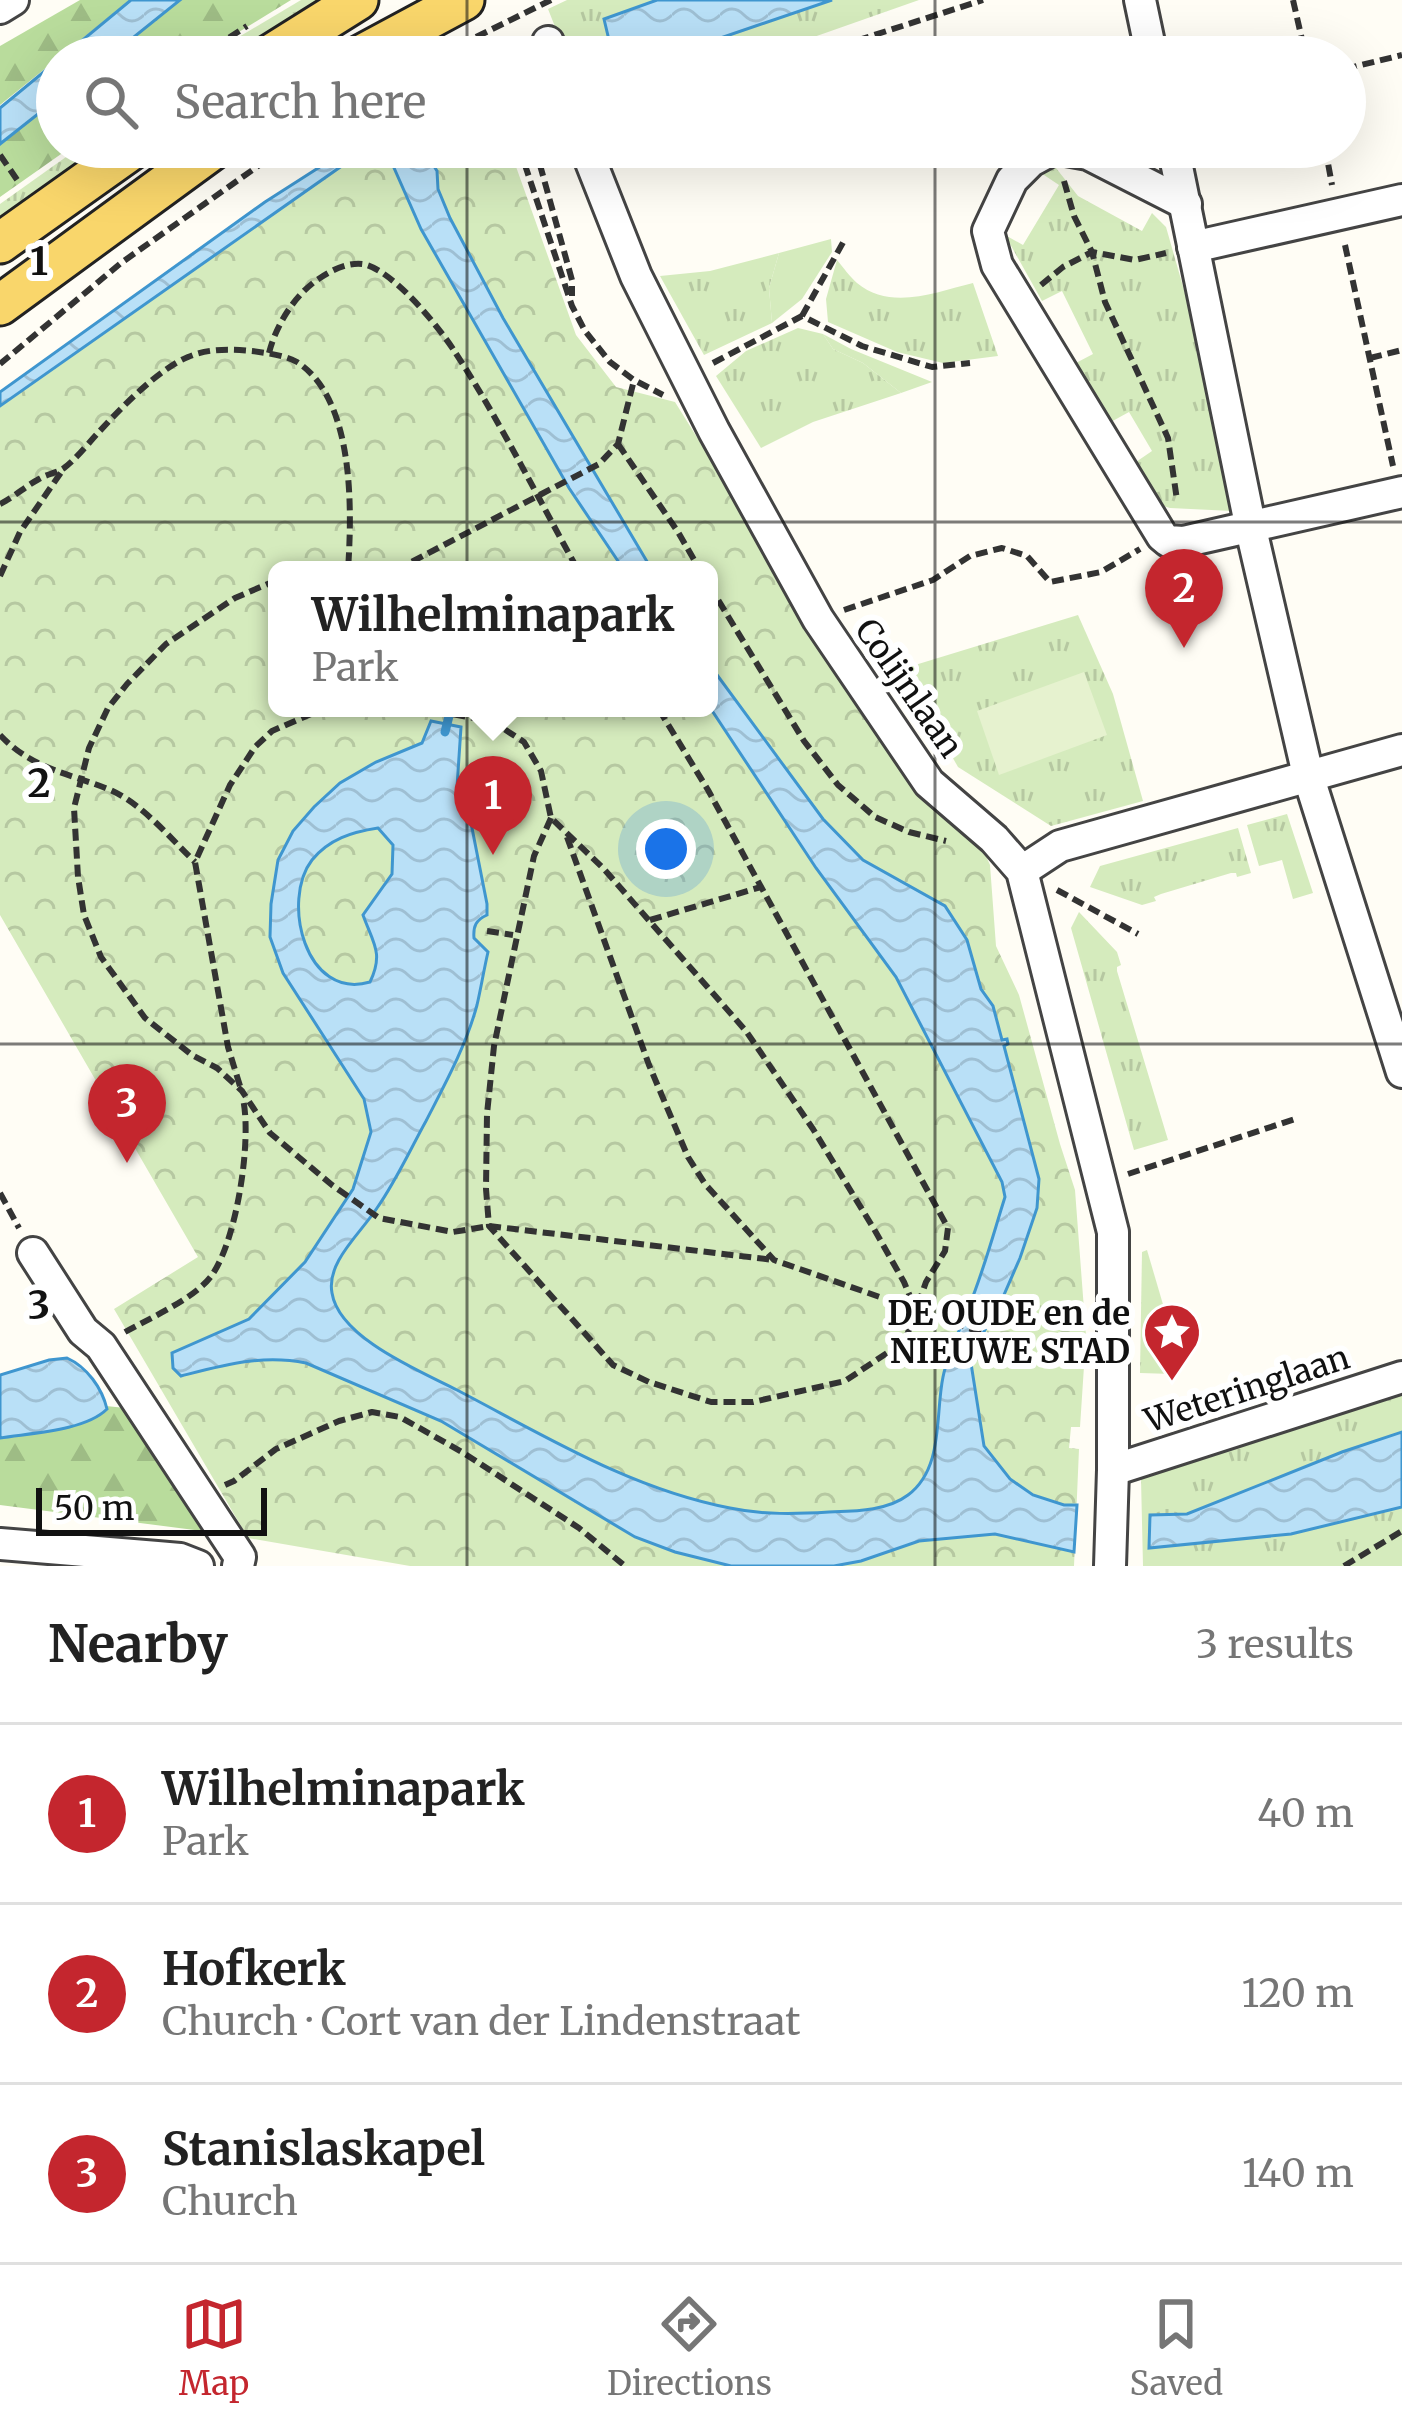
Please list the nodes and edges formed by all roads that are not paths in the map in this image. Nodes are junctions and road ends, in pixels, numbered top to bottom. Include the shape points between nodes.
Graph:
1 (13, 0) edge
2 (358, 0) edge
3 (464, 0) edge
4 (1139, 0) edge
5 (0, 8) edge
6 (301, 36) edge
7 (397, 36) edge
8 (1148, 36) edge
9 (105, 168) edge
10 (187, 168) edge
11 (593, 168) edge
12 (1024, 168) edge
13 (1115, 168) edge
14 (1178, 168) edge
15 (1402, 200) edge
16 (1186, 205) junction
17 (0, 243) edge
18 (1193, 247) junction
19 (0, 305) edge
20 (1401, 493) edge
21 (1251, 529) junction
22 (1402, 750) edge
23 (1307, 775) junction
24 (1022, 871) junction
25 (1401, 1069) edge
26 (33, 1253) road end
27 (1402, 1377) edge
28 (1113, 1484) junction
29 (0, 1544) edge
30 (1110, 1561) edge
31 (198, 1566) edge
32 (238, 1566) edge

1 - 5 street
2 - 6 main road
3 - 7 main road
4 - 8 street
9 - 17 main road
10 - 19 main road
11 - 24 street, Colijnlaan via 636,276 818,619 929,783
12 - 21 street via 988,231 1019,302 1172,539
13 - 16 street
14 - 16 street
15 - 18 street
16 - 18 street
18 - 21 street
20 - 21 street
21 - 23 street
22 - 23 street
23 - 24 street via 1060,846
23 - 25 street
24 - 28 street, Colijnlaan via 1113,1232
26 - 32 street via 198,1492 240,1557
27 - 28 street, Weteringlaan
28 - 30 street, Colijnlaan
29 - 31 street

